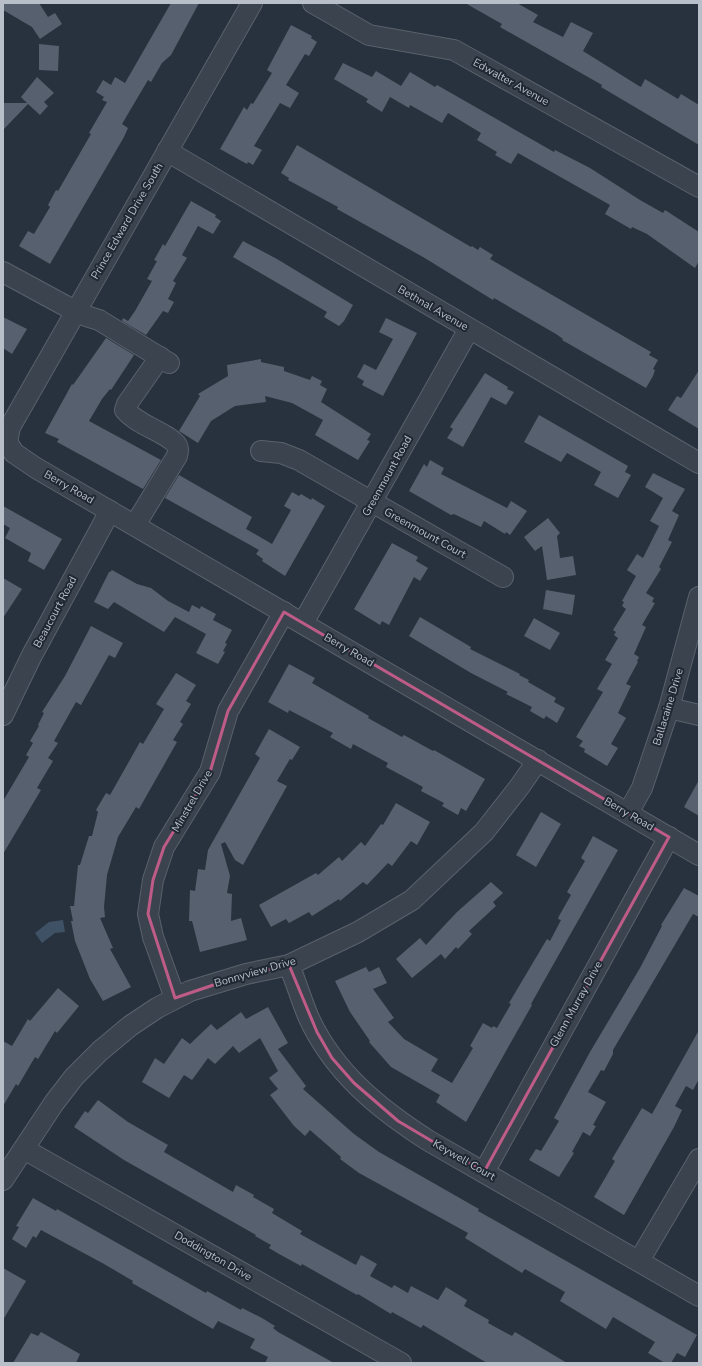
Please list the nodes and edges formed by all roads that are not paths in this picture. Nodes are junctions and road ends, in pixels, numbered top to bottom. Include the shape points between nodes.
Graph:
1 (252, 3) edge
2 (313, 3) edge
3 (167, 152) junction
4 (699, 187) edge
5 (3, 272) edge
6 (75, 311) junction
7 (469, 329) junction
8 (5, 442) edge
9 (261, 451) dead end
10 (699, 463) edge
11 (372, 503) junction
12 (110, 511) junction
13 (135, 525) junction
14 (503, 577) dead end
15 (699, 597) edge
16 (284, 612) junction
17 (303, 623) junction
18 (669, 708) junction
19 (3, 715) edge
20 (699, 715) edge
21 (538, 760) junction
22 (628, 813) junction
23 (669, 837) junction
24 (699, 855) edge
25 (289, 965) junction
26 (175, 998) junction
27 (24, 1149) junction
28 (699, 1159) edge
29 (484, 1172) junction
30 (3, 1180) edge
31 (639, 1261) junction
32 (699, 1296) edge
33 (401, 1363) edge

1 - 3 street, Prince Edward Drive South
2 - 4 street, Edwalter Avenue via 369,35 454,50
3 - 6 street, Prince Edward Drive South
3 - 7 street, Bethnal Avenue
5 - 6 street
6 - 8 street, Prince Edward Drive South via 10,427
6 - 13 street via 99,320 165,360 126,404 125,410 136,421 175,443 178,451
7 - 10 street, Bethnal Avenue
7 - 11 street, Greenmount Road
8 - 12 street, Berry Road via 25,461
9 - 11 street, Greenmount Court via 281,453 299,460
11 - 14 street, Greenmount Court
11 - 17 street, Greenmount Road
12 - 13 street, Berry Road
12 - 19 street, Beaucourt Road via 31,657
13 - 16 street, Berry Road
15 - 18 street, Ballacaine Drive
16 - 17 street, Berry Road
16 - 26 street, Minstrel Drive via 228,711 210,772 164,847 153,880 148,914 153,937
17 - 21 street, Berry Road
18 - 20 street
18 - 22 street, Ballacaine Drive via 642,788
21 - 22 street, Berry Road
21 - 25 street, Bonnyview Drive via 484,832 412,900 358,932
22 - 23 street, Berry Road
23 - 24 street, Berry Road
23 - 29 street, Glenn Murray Drive
25 - 26 street, Bonnyview Drive via 246,974
25 - 29 street, Keywell Court via 308,1016 332,1058 354,1083 398,1121
26 - 27 street, Bonnyview Drive via 130,1026 74,1077
27 - 30 street, Bonnyview Drive
27 - 33 street, Doddington Drive
28 - 31 street
29 - 31 street, Keywell Court
31 - 32 street, Keywell Court

